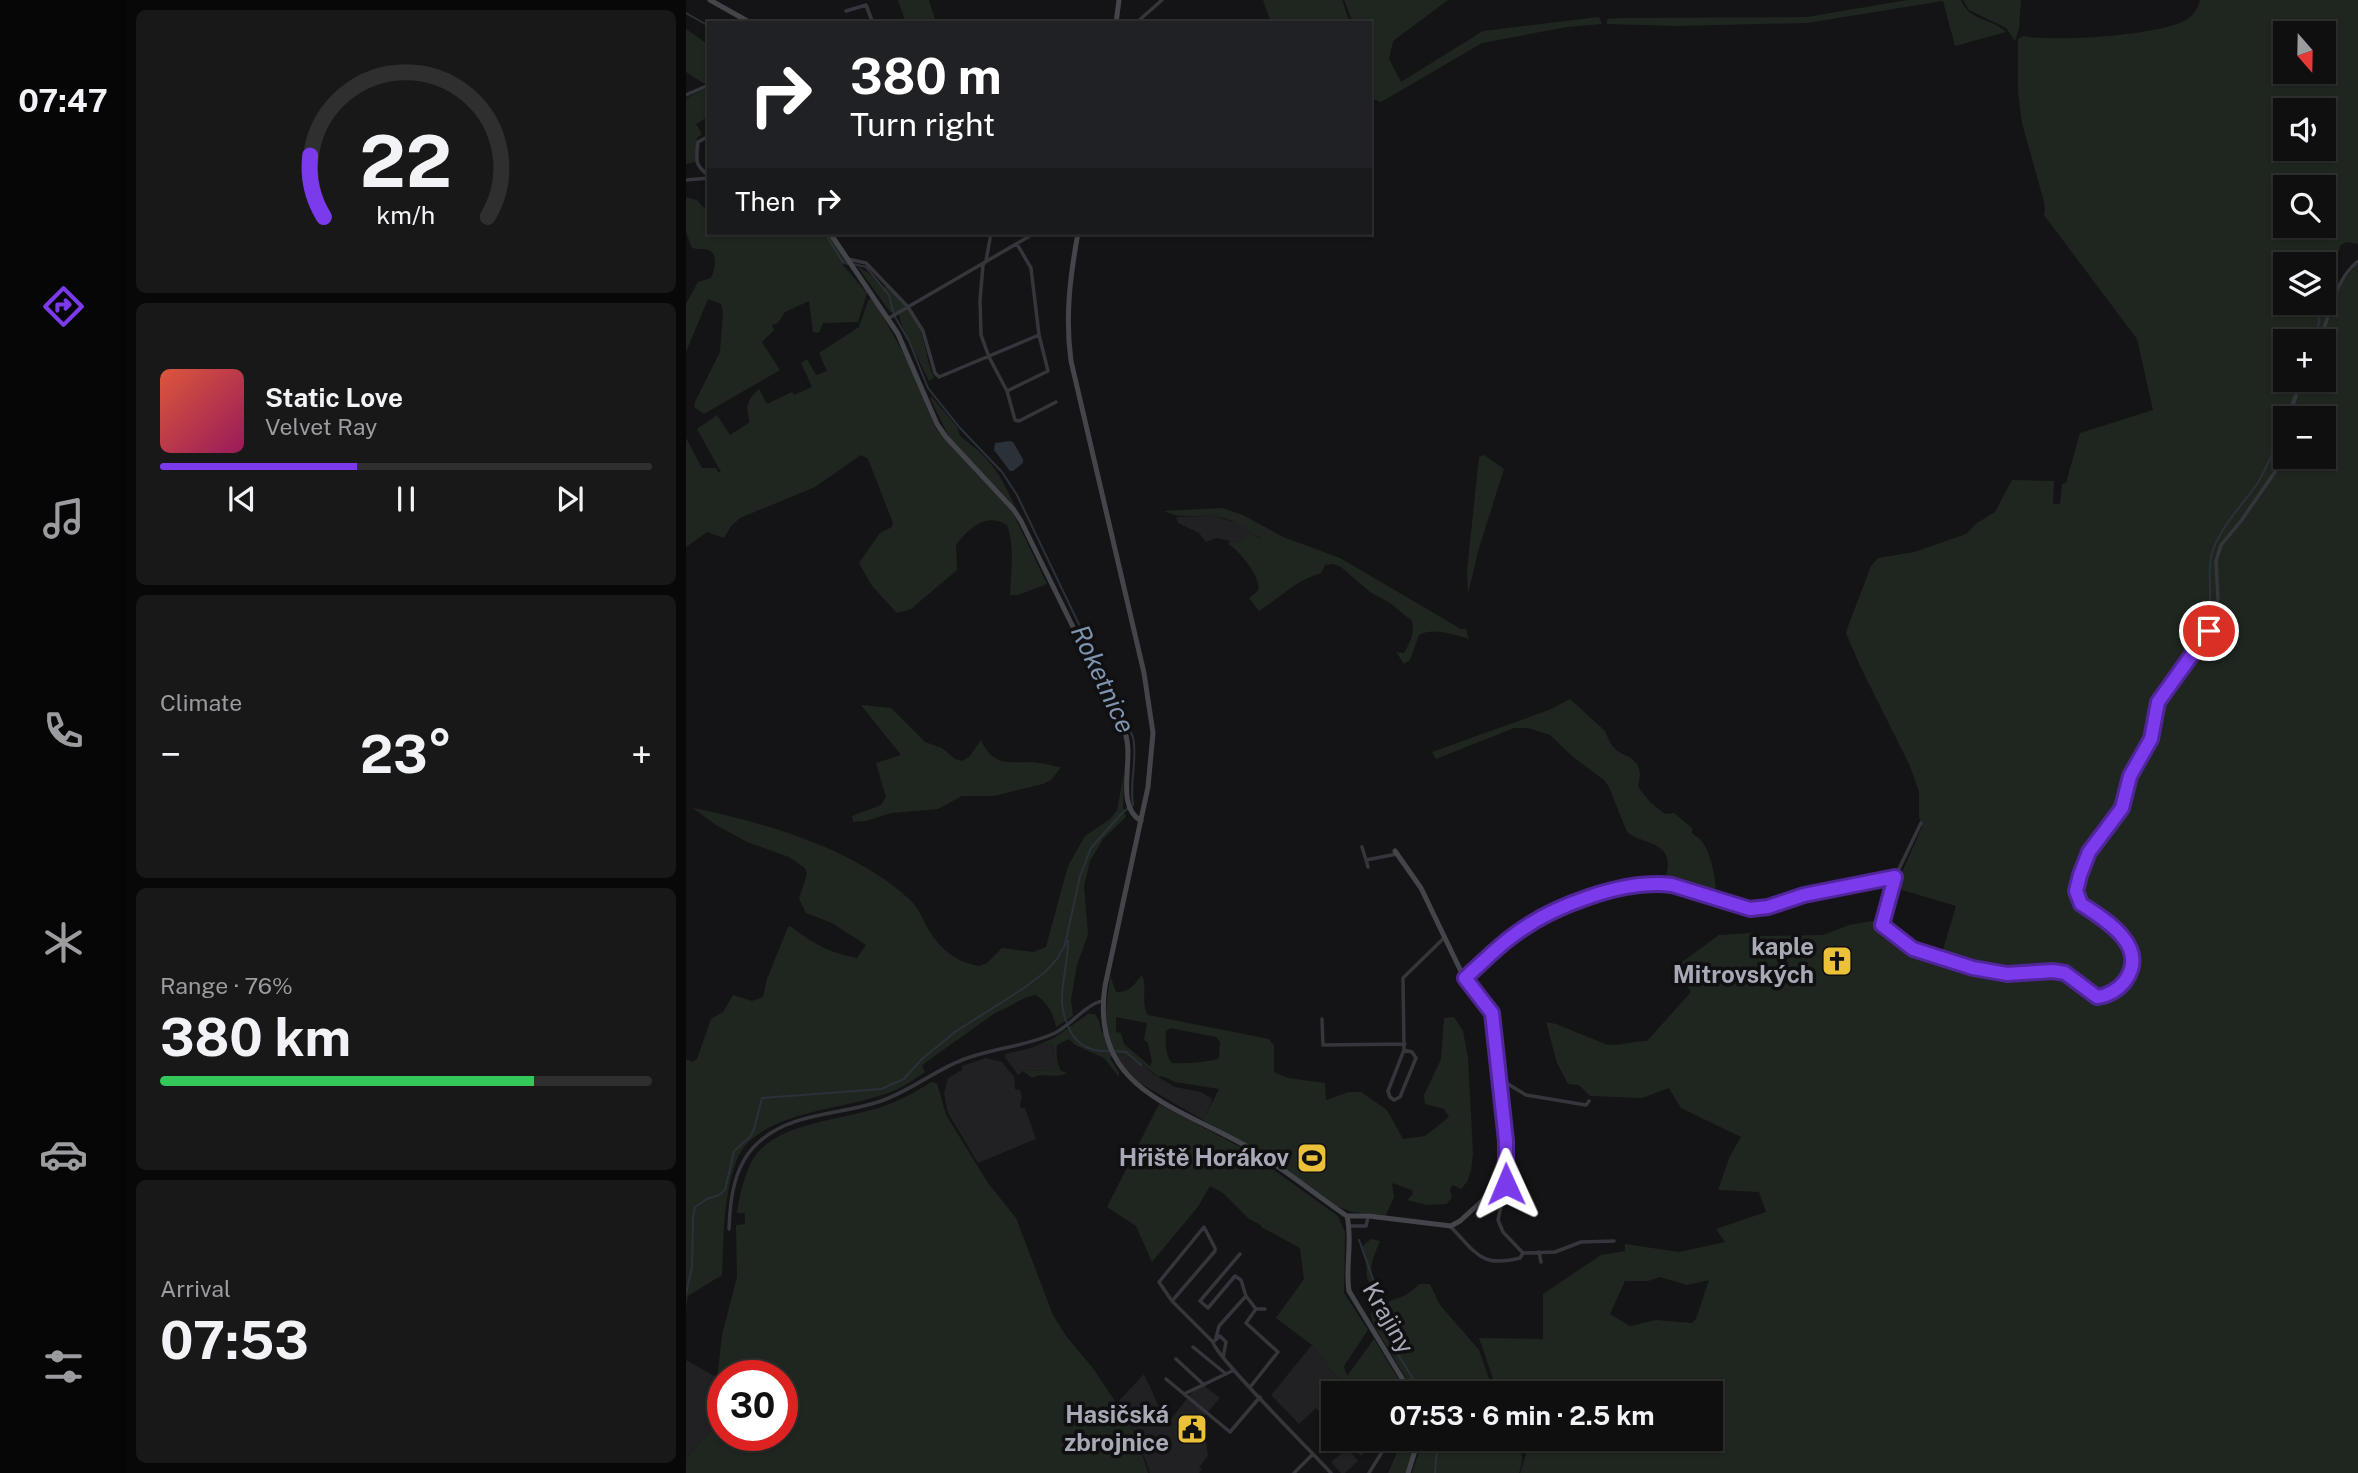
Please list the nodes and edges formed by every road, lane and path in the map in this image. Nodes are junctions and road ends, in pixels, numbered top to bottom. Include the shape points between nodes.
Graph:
1 (710, 0) edge
2 (1119, 0) edge
3 (1162, 0) edge
4 (846, 12) dead end
5 (747, 21) edge
6 (872, 21) edge
7 (1115, 21) edge
8 (1138, 21) edge
9 (707, 86) edge
10 (686, 95) edge
11 (707, 137) edge
12 (707, 174) edge
13 (707, 175) edge
14 (686, 180) edge
15 (831, 235) edge
16 (991, 235) edge
17 (1032, 235) edge
18 (1078, 235) edge
19 (1017, 244) junction
20 (986, 261) junction
21 (2358, 261) edge
22 (849, 262) junction
23 (908, 307) junction
24 (892, 316) junction
25 (2324, 329) edge
26 (1039, 335) junction
27 (989, 355) junction
28 (1007, 391) junction
29 (1056, 402) dead end
30 (2277, 469) edge
31 (1141, 821) junction
32 (1921, 823) dead end
33 (1362, 847) dead end
34 (1396, 853) joint
35 (1366, 860) junction
36 (1368, 867) dead end
37 (1895, 877) junction
38 (1444, 937) junction
39 (1465, 978) junction
40 (1103, 1001) junction
41 (1322, 1019) dead end
42 (1405, 1044) junction
43 (1404, 1051) junction
44 (1500, 1084) junction
45 (1589, 1101) dead end
46 (1505, 1165) junction
47 (1347, 1216) junction
48 (1368, 1216) junction
49 (1349, 1226) junction
50 (1451, 1226) junction
51 (729, 1229) dead end
52 (1614, 1241) dead end
53 (1539, 1252) junction
54 (1523, 1253) junction
55 (1240, 1254) dead end
56 (1541, 1262) dead end
57 (1229, 1267) junction
58 (1235, 1276) junction
59 (1247, 1296) junction
60 (1171, 1301) junction
61 (1256, 1308) junction
62 (1265, 1309) dead end
63 (1214, 1340) junction
64 (1193, 1347) dead end
65 (1223, 1358) junction
66 (1176, 1359) dead end
67 (1234, 1370) junction
68 (1226, 1374) junction
69 (1166, 1379) dead end
70 (1403, 1381) edge
71 (1205, 1385) junction
72 (1250, 1387) junction
73 (1184, 1394) junction
74 (1260, 1397) junction
75 (1381, 1451) edge
76 (1415, 1451) edge
77 (1313, 1454) junction
78 (1294, 1473) edge
79 (1331, 1473) edge
80 (1368, 1473) edge
81 (1408, 1473) edge

1 - 5 street
2 - 7 street
3 - 8 street
4 - 6 street via 866,5
9 - 10 street
11 - 12 street via 698,142 696,157
13 - 14 street
15 - 22 street
16 - 20 street
17 - 19 street
18 - 31 street via 1068,284 1071,361 1152,717 1153,755
19 - 20 street
19 - 26 street via 1031,268
20 - 23 street
20 - 27 street via 979,315
21 - 25 street via 2337,287
22 - 23 street via 866,263
22 - 24 street
23 - 24 street
23 - 27 street via 923,331 937,376
24 - 31 street via 937,424 1021,521 1111,703 1129,745 1126,788 1130,808
26 - 27 street
26 - 28 street via 1048,372
27 - 28 street
28 - 29 street via 1019,421
30 - 37 street via 2221,545 2216,561 2218,598 2209,631 2158,702 2151,739 2130,776 2122,808 2089,852 2080,875 2076,891 2081,904 2130,944 2134,961 2124,982 2097,997 2065,973 2007,974 1913,949 1882,925
31 - 40 street
32 - 37 street
33 - 35 street
34 - 35 street
34 - 38 street via 1421,888
35 - 36 street
37 - 39 street via 1750,909 1658,883 1597,893 1528,925
38 - 39 street
38 - 42 street via 1403,978
39 - 44 street via 1492,1013
40 - 47 street via 1110,1052 1126,1075 1151,1095 1249,1147
40 - 51 street via 1065,1028 962,1060 883,1101 800,1120 771,1132 741,1166
41 - 42 street via 1323,1045
42 - 43 street
43 - 43 street via 1388,1091 1391,1099 1400,1097 1416,1058
44 - 45 street via 1526,1095 1586,1105
44 - 46 street
46 - 50 street via 1482,1200
46 - 54 street via 1498,1220
47 - 48 street
47 - 49 street, Krajiny
48 - 49 street via 1366,1226
48 - 50 street
49 - 70 street, Krajiny via 1349,1291
50 - 54 street via 1479,1258 1504,1262
52 - 53 street via 1581,1242 1555,1252
53 - 54 street
53 - 56 street
55 - 57 street
57 - 58 street
57 - 58 street via 1200,1301 1208,1308
58 - 59 street
59 - 61 street
59 - 63 street via 1219,1326
60 - 60 street via 1215,1251 1204,1227 1159,1282
60 - 63 street
61 - 62 street
61 - 72 street via 1246,1322 1278,1352
63 - 65 street via 1213,1347
63 - 65 street via 1222,1337 1225,1341
64 - 68 street
65 - 67 street
66 - 71 street
67 - 68 street
67 - 72 street
68 - 71 street
69 - 73 street
71 - 73 street
72 - 74 street
73 - 74 street via 1230,1432
74 - 77 street
75 - 80 street
76 - 81 street
77 - 78 street
77 - 79 street

